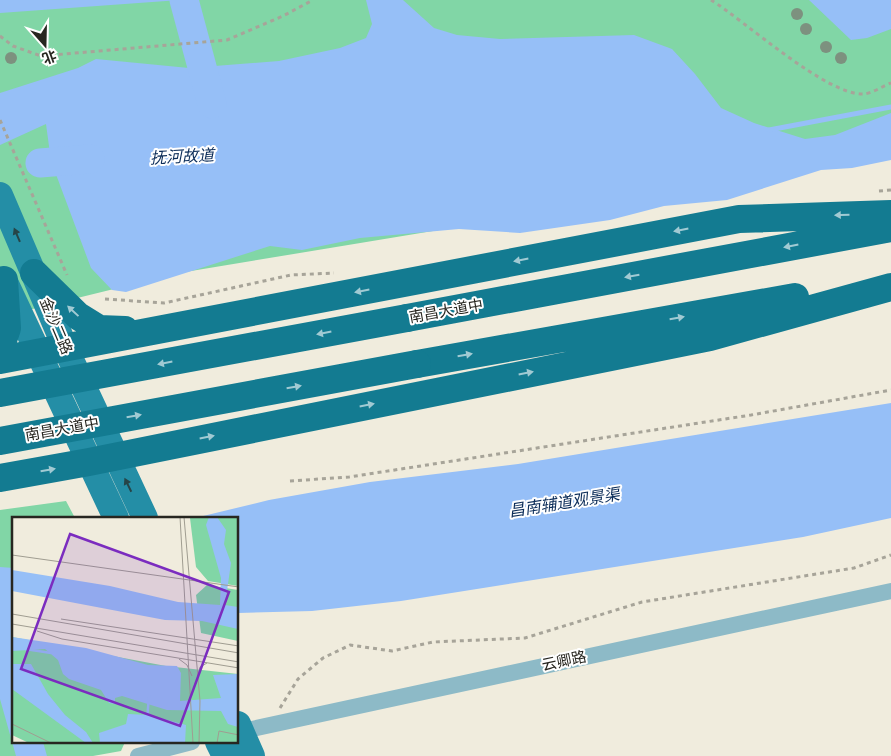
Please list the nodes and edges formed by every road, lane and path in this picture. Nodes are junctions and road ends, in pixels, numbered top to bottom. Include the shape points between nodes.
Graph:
1 (313, 0) edge
2 (711, 0) edge
3 (0, 36) edge
4 (891, 83) edge
5 (0, 120) edge
6 (0, 195) edge
7 (891, 214) edge
8 (891, 228) edge
9 (34, 273) junction
10 (2, 276) edge
11 (69, 280) dead end
12 (891, 280) edge
13 (891, 288) edge
14 (151, 331) junction
15 (65, 347) junction
16 (0, 349) edge
17 (37, 353) junction
18 (0, 360) edge
19 (891, 390) edge
20 (0, 393) edge
21 (0, 441) edge
22 (101, 459) junction
23 (0, 478) edge
24 (290, 481) dead end
25 (116, 517) edge
26 (144, 517) edge
27 (891, 555) edge
28 (891, 591) edge
29 (269, 725) junction
30 (239, 731) edge
31 (239, 739) edge
32 (184, 744) edge
33 (230, 744) edge
34 (138, 756) edge
35 (225, 756) edge
36 (252, 756) edge

1 - 3 path via 227,40 41,56 13,46
2 - 4 path via 804,68 840,88 863,94
5 - 11 path
9 -> 6 main road, 金沙二路
7 -> 14 highway via 739,219
8 -> 20 highway, 南昌大道中, bridge
14 -> 9 highway via 99,328 78,316
9 - 15 main road, 金沙二路
10 - 16 highway via 7,328
10 - 17 main road, 金沙二路
21 -> 12 highway, 南昌大道中, bridge
22 -> 13 highway via 710,336
14 - 15 highway
15 - 17 highway
15 - 22 main road, 金沙二路
17 - 18 highway
17 - 22 main road, 金沙二路
19 - 24 path via 751,415 359,475
23 -> 22 highway
22 - 25 main road
26 -> 22 main road
27 - 29 path via 854,568 642,602 525,638 433,642 392,651 350,646 323,658 298,679
28 - 29 street, 云卿路
29 - 30 street, 云卿路
31 - 36 main road
32 - 34 street
33 - 35 main road

